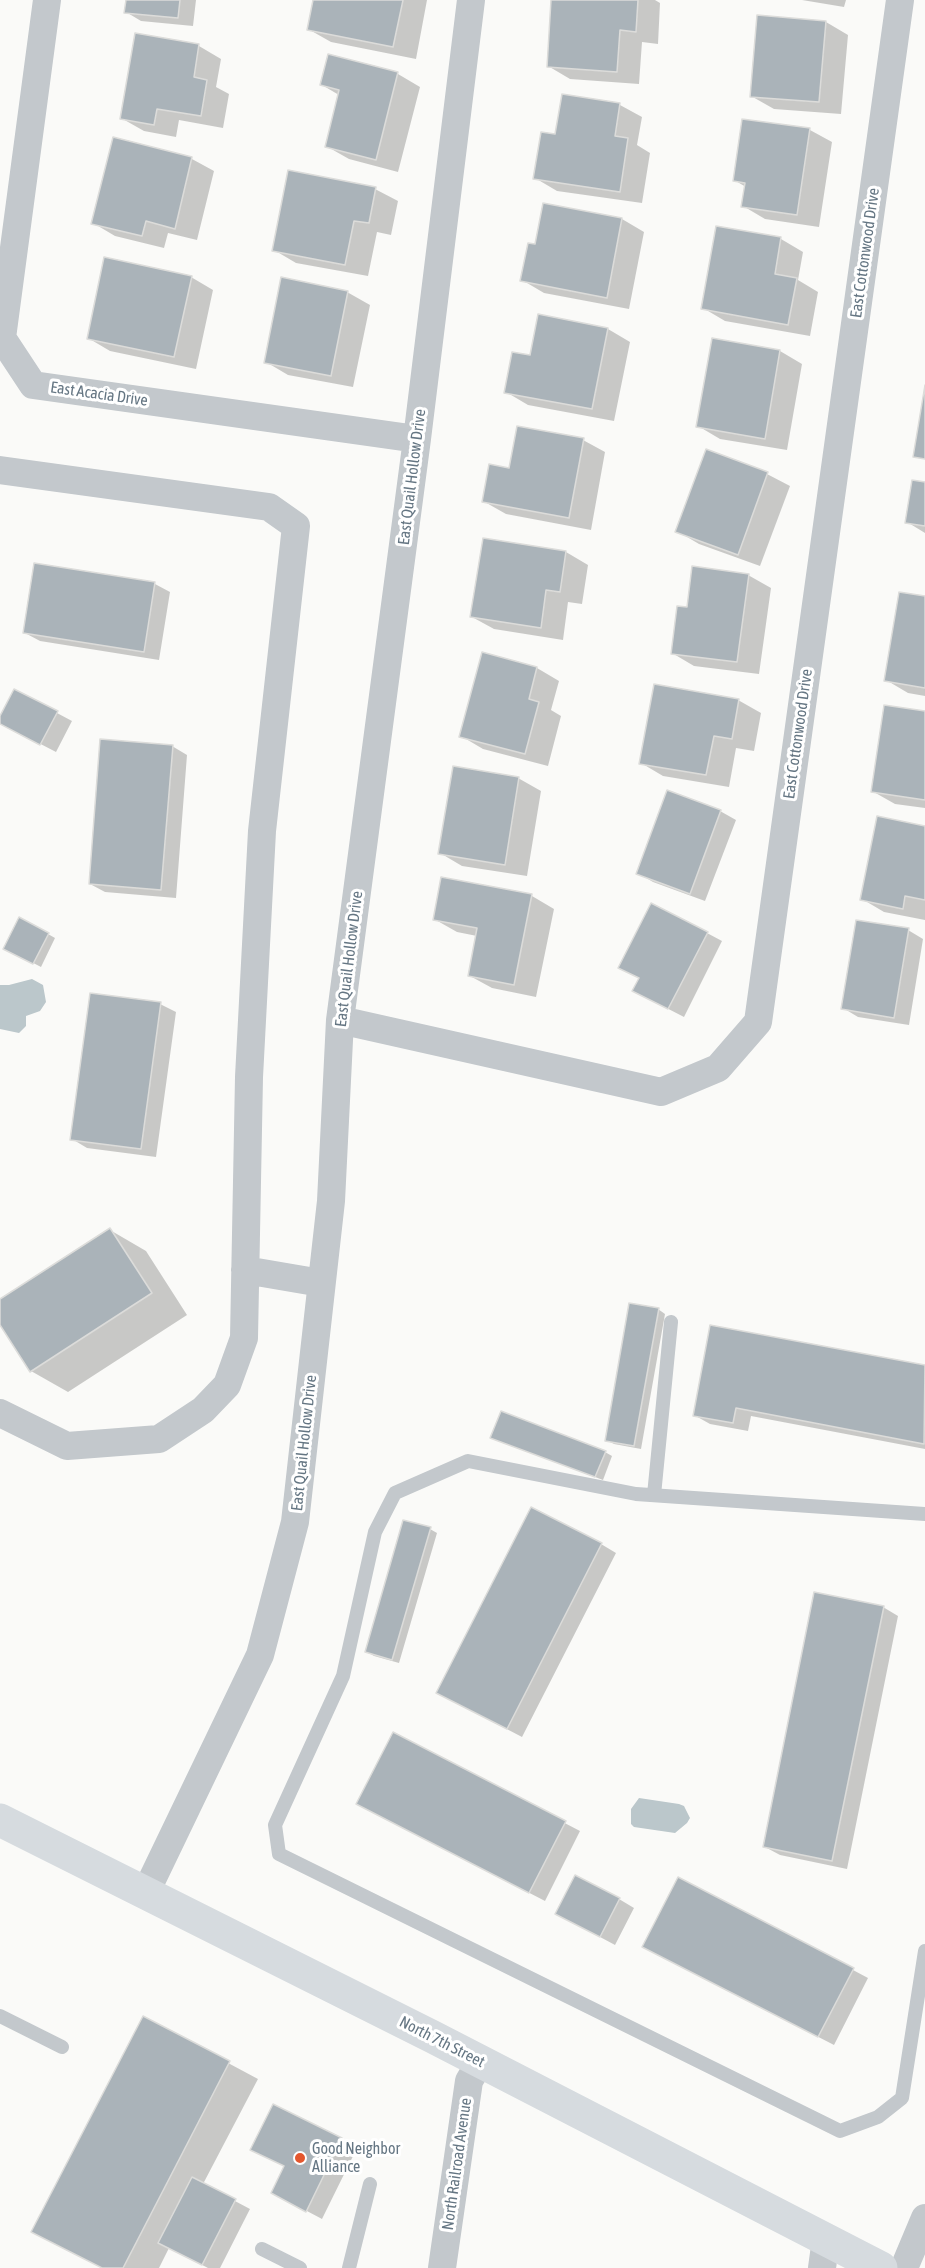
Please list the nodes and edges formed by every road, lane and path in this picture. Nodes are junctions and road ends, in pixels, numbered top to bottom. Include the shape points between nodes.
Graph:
1 (46, 0) edge
2 (471, 0) edge
3 (900, 0) edge
4 (417, 439) junction
5 (0, 470) edge
6 (340, 1020) junction
7 (246, 1270) junction
8 (321, 1283) junction
9 (671, 1322) dead end
10 (0, 1413) edge
11 (654, 1495) junction
12 (925, 1514) edge
13 (2, 1826) edge
14 (146, 1892) junction
15 (925, 1952) edge
16 (0, 2016) edge
17 (62, 2047) dead end
18 (480, 2062) junction
19 (370, 2184) dead end
20 (925, 2218) edge
21 (262, 2248) dead end
22 (824, 2253) edge
23 (300, 2268) edge
24 (349, 2268) edge
25 (442, 2268) edge
26 (881, 2268) edge
27 (904, 2268) edge

1 - 4 street, East Acacia Drive via 2,338 33,385
2 - 4 street, East Quail Hollow Drive
3 - 6 street, East Cottonwood Drive via 758,1022 718,1068 661,1092
4 - 6 street, East Quail Hollow Drive
5 - 7 street via 269,507 296,526 262,831 249,1077
6 - 8 street, East Quail Hollow Drive via 331,1201
7 - 8 street
7 - 10 street via 244,1338 227,1385 203,1410 159,1439 67,1446
8 - 14 street, East Quail Hollow Drive via 295,1522 260,1655
9 - 11 lane
11 - 12 lane
11 - 15 lane via 468,1461 395,1493 375,1532 343,1676 275,1826 279,1854 840,2131 878,2117 902,2098
13 - 14 main road, North 7th Street
14 - 18 main road, North 7th Street
16 - 17 lane
18 - 22 main road, North 7th Street
18 - 25 street, North Railroad Avenue via 470,2081
19 - 24 lane
20 - 27 street
21 - 23 lane
22 - 26 main road, North 7th Street

